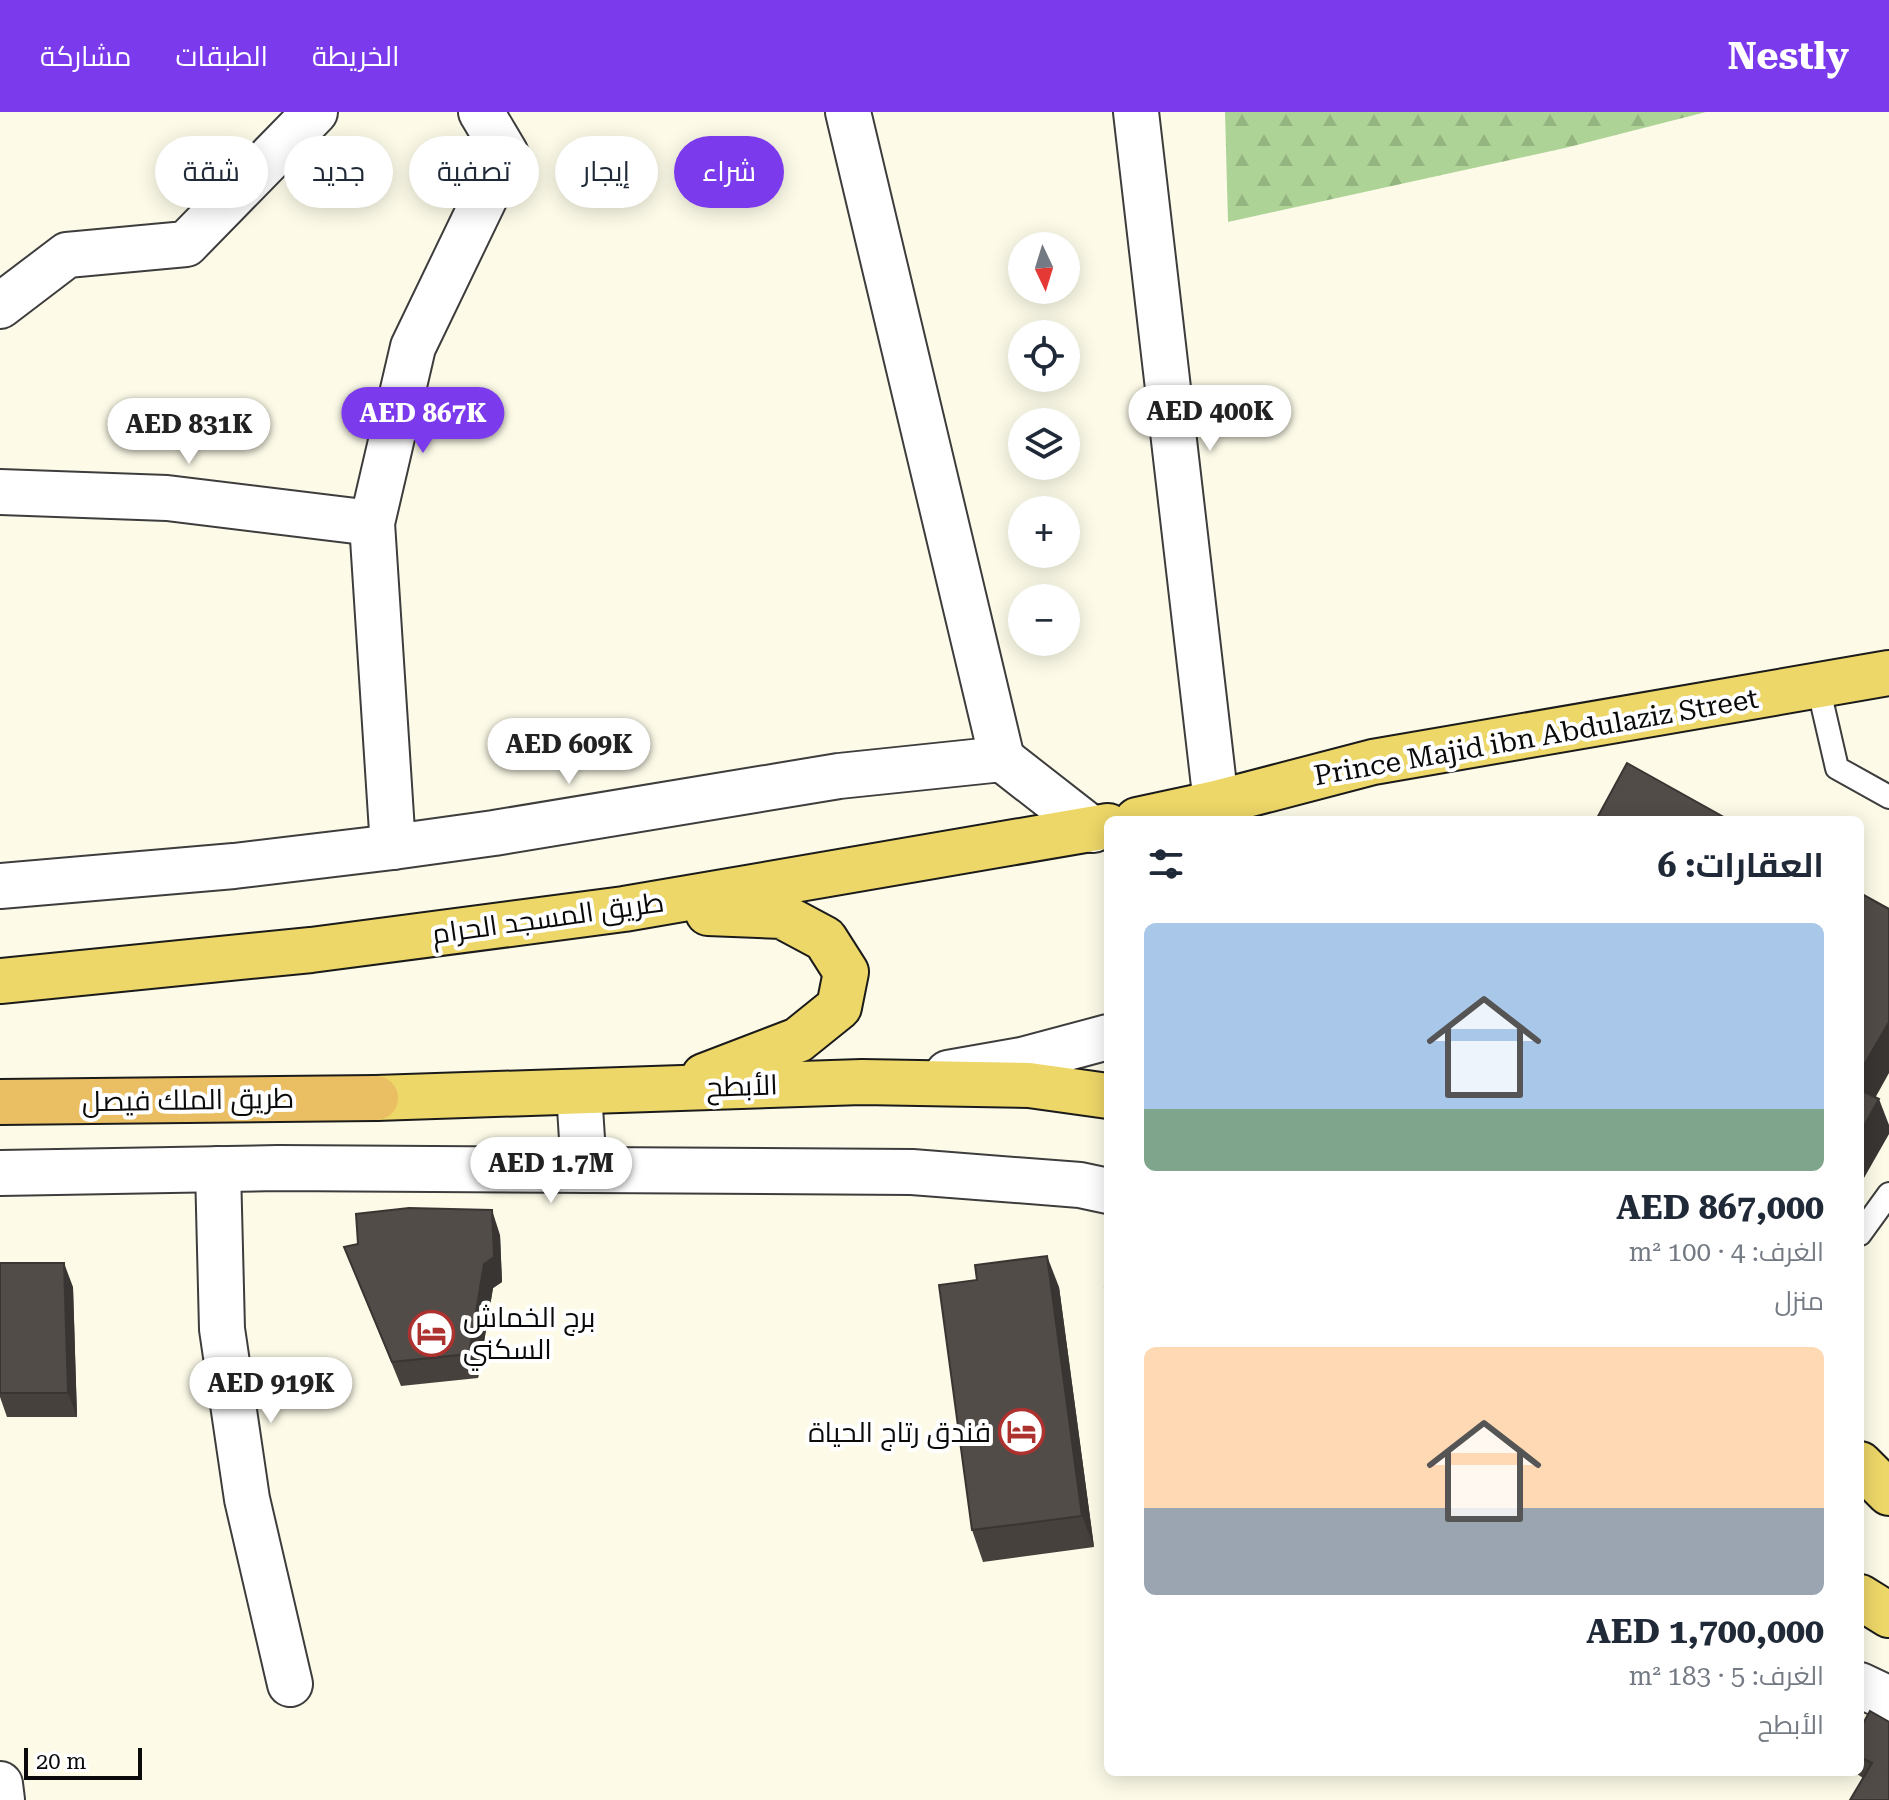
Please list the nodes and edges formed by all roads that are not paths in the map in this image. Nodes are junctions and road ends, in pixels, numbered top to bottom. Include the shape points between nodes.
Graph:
1 (315, 112) edge
2 (481, 112) edge
3 (848, 112) edge
4 (1136, 112) edge
5 (0, 306) edge
6 (0, 492) edge
7 (372, 523) junction
8 (1889, 673) edge
9 (1818, 686) junction
10 (1002, 759) junction
11 (1889, 797) edge
12 (1216, 803) junction
13 (1156, 816) edge
14 (1103, 831) edge
15 (393, 847) junction
16 (0, 886) edge
17 (624, 909) junction
18 (0, 981) edge
19 (1104, 1038) edge
20 (891, 1083) junction
21 (672, 1088) junction
22 (579, 1092) junction
23 (1104, 1095) edge
24 (376, 1098) joint
25 (0, 1102) edge
26 (218, 1169) junction
27 (584, 1170) junction
28 (0, 1173) edge
29 (1104, 1190) edge
30 (1889, 1194) edge
31 (1864, 1228) edge
32 (1864, 1468) edge
33 (1889, 1493) edge
34 (1864, 1599) edge
35 (1864, 1609) edge
36 (1889, 1615) edge
37 (1889, 1639) edge
38 (290, 1684) dead end
39 (1864, 1687) edge
40 (1889, 1699) edge
41 (0, 1784) edge
42 (2, 1800) edge

1 - 5 street via 186,244 67,255
2 - 7 street via 506,154 413,347
3 - 10 street
4 - 12 street
6 - 7 street via 167,498
7 - 15 street
8 - 9 main road, Prince Majid ibn Abdulaziz Street
9 - 11 lane via 1837,768
9 - 12 main road, Prince Majid ibn Abdulaziz Street via 1373,762
10 - 14 street
10 - 15 street via 839,776
12 - 13 main road, Prince Majid ibn Abdulaziz Street
14 - 17 main road, طريق المسجد الحرام
15 - 16 street
17 - 18 main road, طريق المسجد الحرام via 311,950
17 - 21 main road via 782,916 825,939 846,972 839,1007 798,1040
19 - 20 street via 1022,1060
20 - 21 main road, الأبطح
20 - 23 main road, الأبطح via 1029,1085
21 - 22 main road, الأبطح
22 - 24 main road, الأبطح
22 - 27 street
24 - 25 highway, طريق الملك فيصل
26 - 27 street
26 - 28 street
26 - 38 street via 222,1329 247,1499
27 - 29 street via 912,1172
30 - 31 lane
32 - 33 main road
34 - 36 main road
35 - 37 street
39 - 40 street
41 - 42 street

